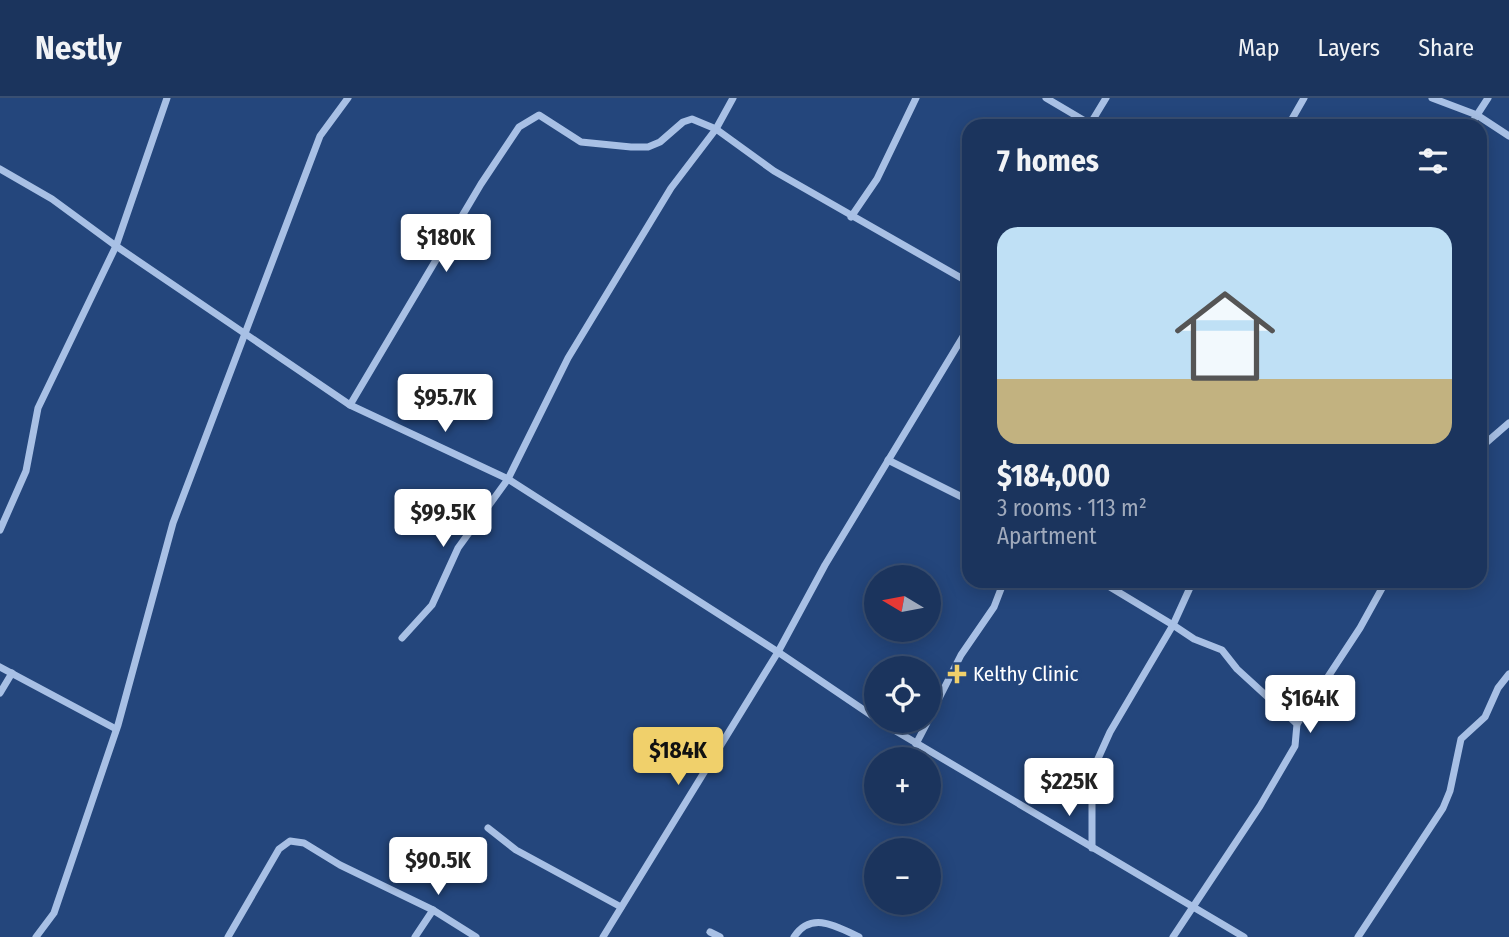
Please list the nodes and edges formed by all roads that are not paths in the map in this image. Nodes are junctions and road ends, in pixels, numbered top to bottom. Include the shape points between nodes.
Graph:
1 (167, 98) edge
2 (348, 98) edge
3 (733, 98) edge
4 (916, 98) edge
5 (1046, 98) edge
6 (1106, 98) edge
7 (1304, 98) edge
8 (1432, 98) edge
9 (1488, 98) edge
10 (1477, 115) junction
11 (1080, 119) edge
12 (1094, 119) edge
13 (1292, 119) edge
14 (1474, 119) edge
15 (1483, 119) edge
16 (1487, 122) edge
17 (716, 129) junction
18 (1509, 136) edge
19 (0, 169) edge
20 (851, 217) junction
21 (116, 246) junction
22 (962, 279) edge
23 (245, 332) junction
24 (962, 338) edge
25 (350, 405) junction
26 (1509, 423) edge
27 (1487, 442) edge
28 (888, 460) junction
29 (508, 479) junction
30 (962, 497) edge
31 (0, 530) edge
32 (1001, 588) edge
33 (1112, 588) edge
34 (1190, 588) edge
35 (1382, 588) edge
36 (1173, 625) junction
37 (402, 638) dead end
38 (778, 652) junction
39 (0, 667) edge
40 (12, 673) junction
41 (1508, 679) edge
42 (0, 693) edge
43 (941, 694) edge
44 (864, 710) edge
45 (1297, 724) junction
46 (116, 729) junction
47 (899, 733) edge
48 (921, 733) edge
49 (916, 744) junction
50 (488, 828) dead end
51 (1092, 848) junction
52 (1192, 906) junction
53 (621, 907) junction
54 (433, 910) junction
55 (710, 932) dead end
56 (36, 937) edge
57 (228, 937) edge
58 (415, 937) edge
59 (476, 937) edge
60 (603, 937) edge
61 (720, 937) edge
62 (794, 937) edge
63 (859, 937) edge
64 (1173, 937) edge
65 (1244, 937) edge
66 (1357, 937) edge

1 - 21 street
2 - 23 street via 320,136
3 - 17 street
4 - 20 street via 877,179
5 - 11 street
6 - 12 street
7 - 13 street
8 - 10 street
9 - 10 street
10 - 14 street
10 - 15 street
16 - 18 street
17 - 20 street via 774,171
17 - 25 street via 692,120 682,122 660,142 639,147 581,142 538,115 519,127
17 - 29 street via 671,188 568,358
19 - 21 street via 52,199
20 - 22 street
21 - 23 street
21 - 31 street via 38,408 26,471
23 - 25 street
23 - 46 street via 173,523
24 - 28 street
25 - 29 street
26 - 27 street
28 - 30 street
28 - 38 street
29 - 37 street via 458,548 432,605
29 - 38 street
32 - 43 street
33 - 36 street
34 - 36 street
35 - 45 street
36 - 45 street via 1222,650
36 - 51 street via 1110,732 1093,772
38 - 44 street
38 - 53 street
39 - 40 street
40 - 42 street
40 - 46 street
41 - 66 street via 1498,688 1485,717 1461,739 1443,808
45 - 52 street via 1295,746
46 - 56 street via 54,913
47 - 49 street
48 - 49 street
49 - 51 street
50 - 53 street via 516,850
51 - 52 street
52 - 64 street
52 - 65 street
53 - 60 street
54 - 57 street via 340,866 304,843 290,841 275,856
54 - 58 street
54 - 59 street
55 - 61 street
62 - 63 street via 801,926 816,921

